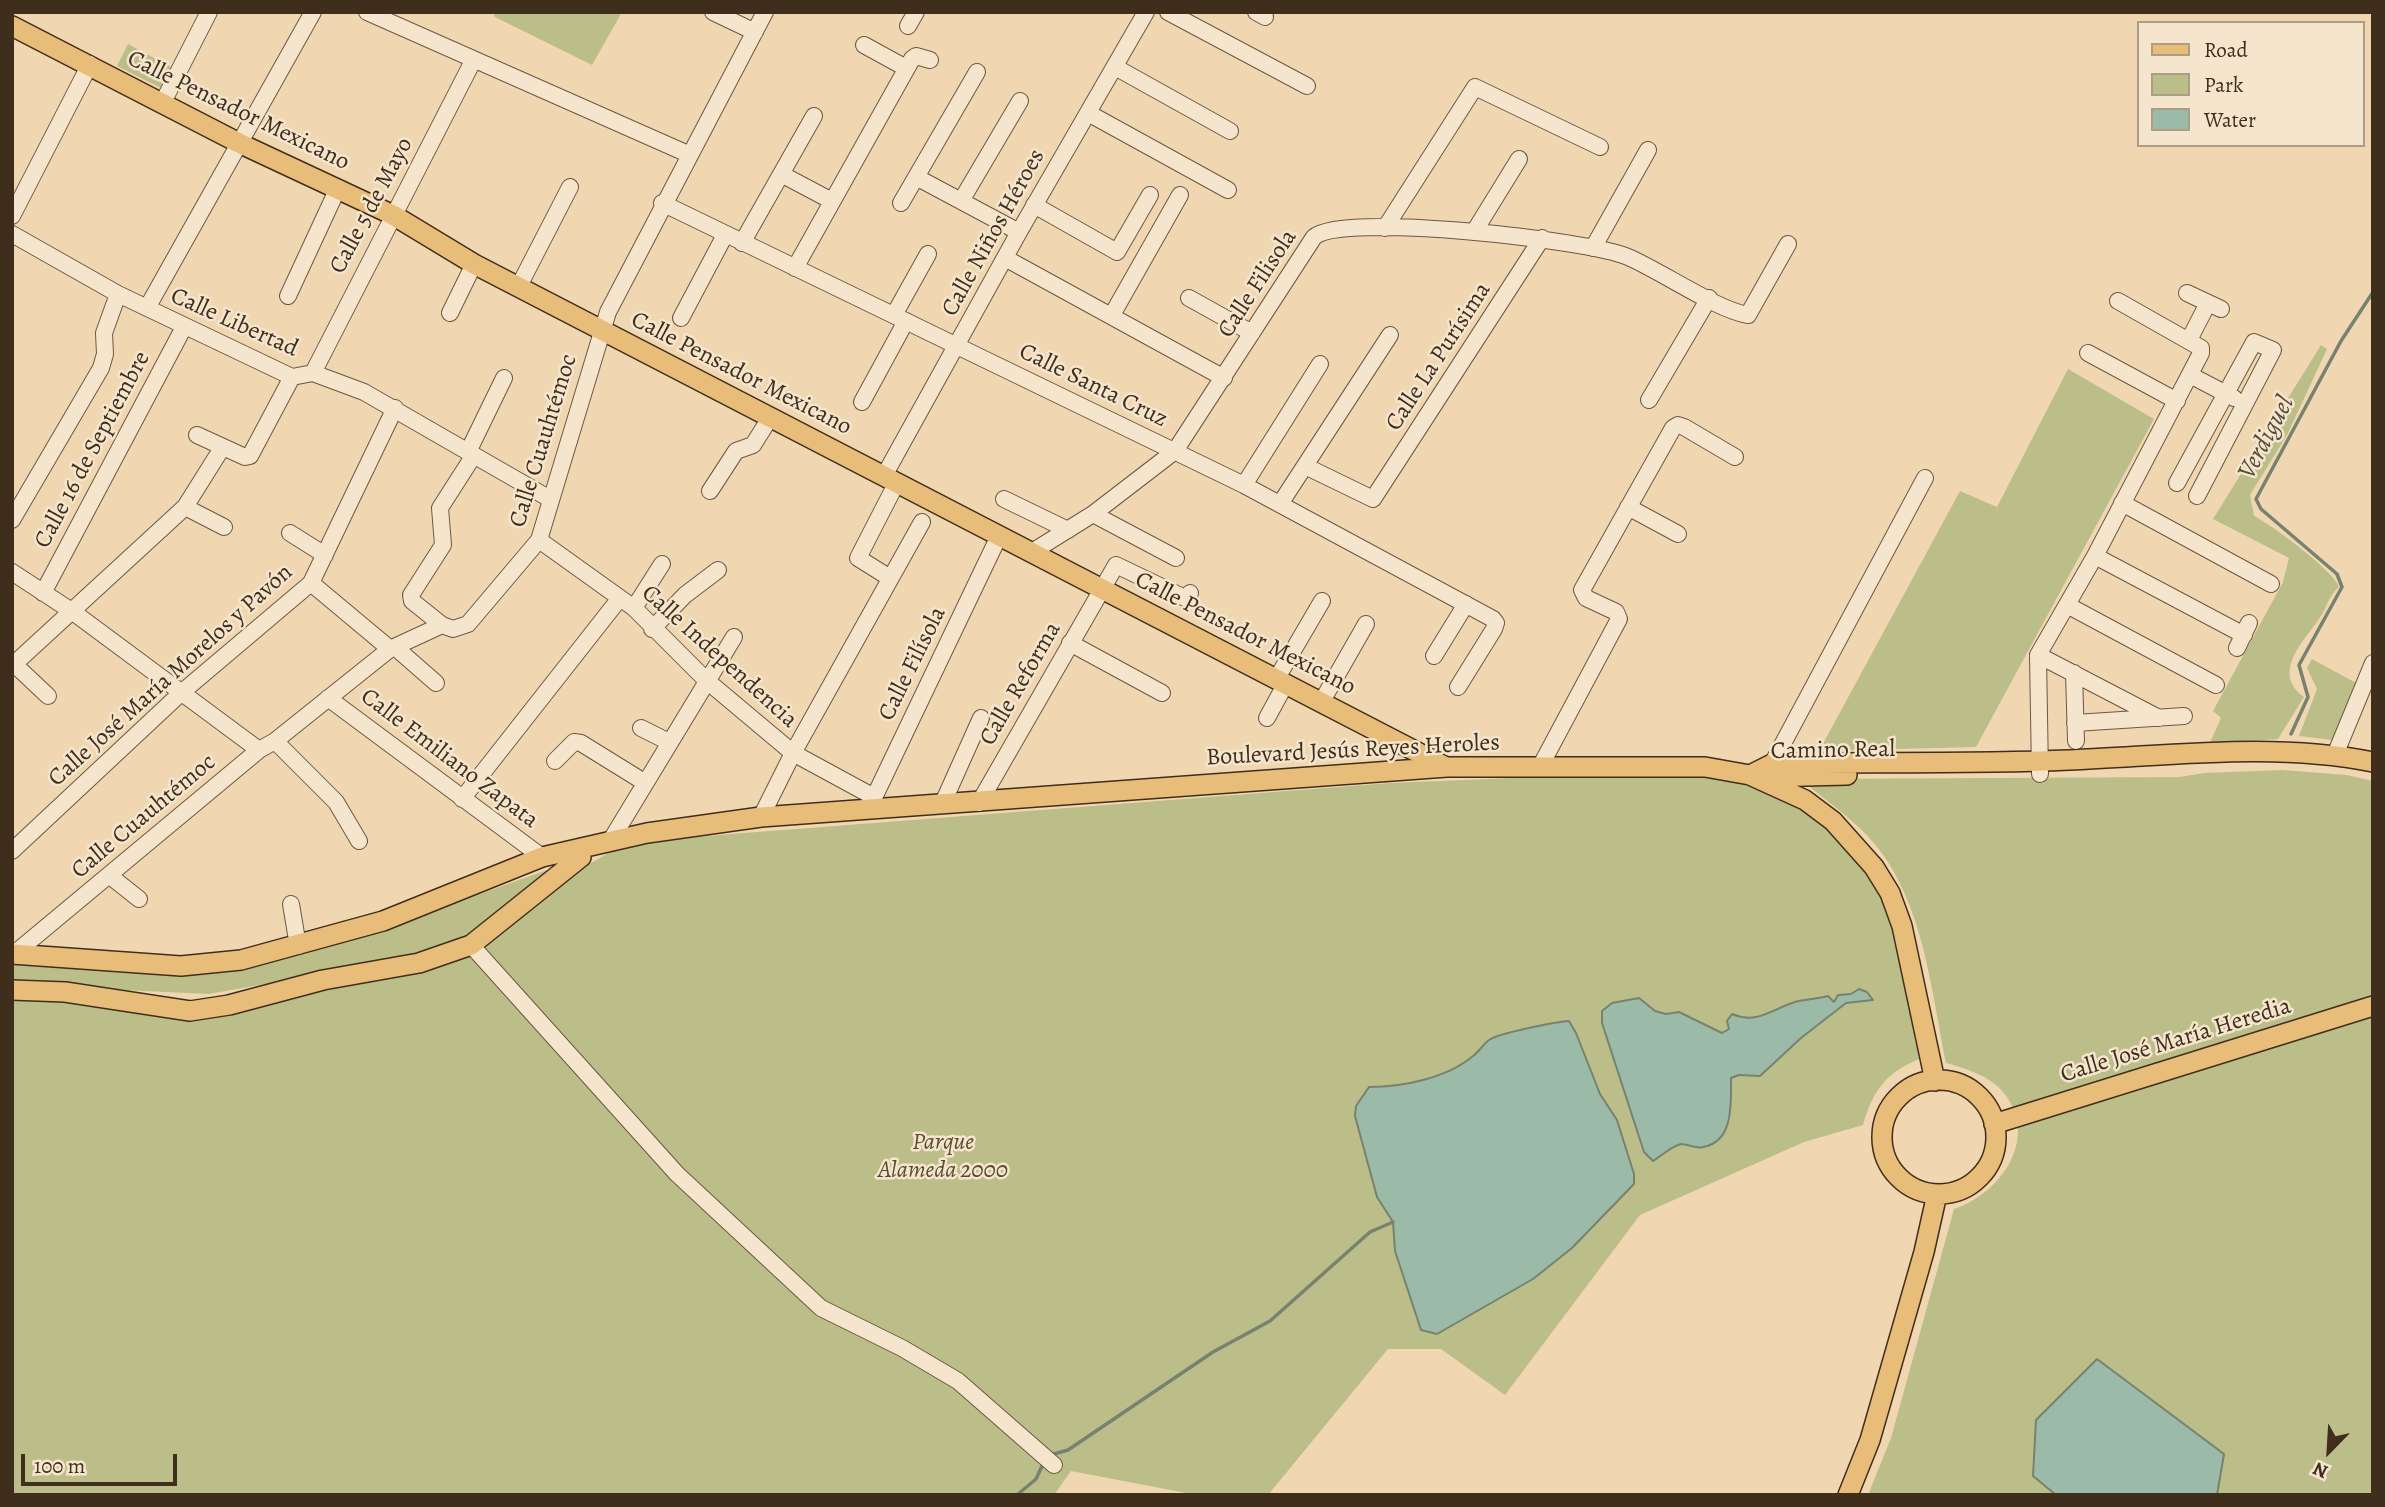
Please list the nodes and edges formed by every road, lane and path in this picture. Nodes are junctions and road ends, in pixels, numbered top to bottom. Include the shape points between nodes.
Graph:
1 (209, 12) edge
2 (313, 12) edge
3 (367, 12) edge
4 (713, 12) edge
5 (765, 12) edge
6 (1146, 12) edge
7 (1168, 12) edge
8 (12, 26) edge
9 (754, 32) junction
10 (863, 45) dead end
11 (929, 60) dead end
12 (473, 61) junction
13 (90, 64) junction
14 (1115, 67) junction
15 (906, 68) junction
16 (977, 72) dead end
17 (1307, 86) dead end
18 (1020, 101) dead end
19 (163, 102) junction
20 (1088, 113) junction
21 (814, 116) dead end
22 (1230, 131) dead end
23 (239, 144) junction
24 (1600, 147) dead end
25 (1648, 150) dead end
26 (688, 154) junction
27 (1519, 159) dead end
28 (781, 174) junction
29 (916, 177) junction
30 (570, 187) dead end
31 (338, 188) junction
32 (1228, 190) dead end
33 (1150, 195) dead end
34 (1181, 195) dead end
35 (832, 201) junction
36 (961, 201) junction
37 (662, 203) junction
38 (901, 203) dead end
39 (1034, 205) junction
40 (393, 215) junction
41 (12, 216) edge
42 (1385, 228) junction
43 (1019, 232) junction
44 (1474, 232) junction
45 (12, 234) edge
46 (726, 235) junction
47 (1542, 238) junction
48 (742, 243) junction
49 (1788, 244) dead end
50 (1594, 248) junction
51 (928, 254) dead end
52 (1005, 258) junction
53 (474, 264) junction
54 (794, 268) junction
55 (519, 286) junction
56 (2187, 293) dead end
57 (118, 294) junction
58 (288, 296) dead end
59 (1189, 298) dead end
60 (1709, 298) junction
61 (2118, 301) dead end
62 (147, 308) junction
63 (450, 313) dead end
64 (1112, 315) junction
65 (681, 318) dead end
66 (900, 318) junction
67 (184, 327) junction
68 (601, 330) junction
69 (1252, 333) junction
70 (1390, 335) dead end
71 (2189, 340) junction
72 (958, 346) junction
73 (2088, 353) dead end
74 (1320, 364) dead end
75 (313, 373) junction
76 (2190, 375) junction
77 (292, 377) junction
78 (504, 378) dead end
79 (1224, 378) junction
80 (2225, 393) junction
81 (1649, 400) dead end
82 (2177, 401) junction
83 (862, 402) dead end
84 (2246, 403) junction
85 (395, 408) junction
86 (770, 418) junction
87 (197, 435) dead end
88 (222, 448) junction
89 (1175, 451) junction
90 (471, 454) junction
91 (1735, 457) dead end
92 (1305, 466) junction
93 (1925, 478) dead end
94 (891, 479) junction
95 (1244, 485) junction
96 (710, 491) dead end
97 (550, 499) junction
98 (1004, 499) dead end
99 (2122, 503) junction
100 (1280, 504) junction
101 (185, 507) junction
102 (1628, 507) junction
103 (1093, 514) junction
104 (12, 520) edge
105 (922, 522) dead end
106 (224, 527) dead end
107 (1068, 530) junction
108 (290, 533) dead end
109 (1678, 534) dead end
110 (999, 536) junction
111 (539, 540) junction
112 (1032, 552) junction
113 (325, 555) junction
114 (2095, 556) junction
115 (1176, 558) dead end
116 (662, 564) dead end
117 (718, 570) dead end
118 (12, 572) edge
119 (890, 578) junction
120 (311, 583) junction
121 (2271, 583) dead end
122 (1104, 589) junction
123 (43, 593) junction
124 (1189, 596) dead end
125 (620, 598) junction
126 (1322, 601) dead end
127 (1466, 604) junction
128 (2067, 605) junction
129 (634, 608) junction
130 (73, 612) junction
131 (1366, 624) dead end
132 (442, 625) junction
133 (652, 629) junction
134 (2243, 635) dead end
135 (734, 637) dead end
136 (1070, 643) junction
137 (393, 649) junction
138 (2038, 655) junction
139 (1434, 656) dead end
140 (2373, 663) edge
141 (13, 665) edge
142 (2074, 673) junction
143 (706, 680) junction
144 (1281, 681) junction
145 (436, 683) dead end
146 (2216, 685) dead end
147 (1458, 687) dead end
148 (181, 693) junction
149 (1162, 693) dead end
150 (48, 696) dead end
151 (328, 698) junction
152 (1322, 701) junction
153 (2184, 716) dead end
154 (981, 718) dead end
155 (1267, 718) dead end
156 (2159, 718) junction
157 (2075, 723) junction
158 (642, 728) dead end
159 (275, 741) junction
160 (2076, 741) dead end
161 (669, 742) junction
162 (259, 750) junction
163 (793, 753) junction
164 (2335, 755) junction
165 (555, 761) dead end
166 (1447, 767) junction
167 (1540, 767) junction
168 (2040, 768) junction
169 (2371, 768) edge
170 (1771, 771) junction
171 (1750, 775) junction
172 (644, 782) junction
173 (463, 799) junction
174 (979, 803) junction
175 (871, 804) junction
176 (942, 805) junction
177 (761, 817) junction
178 (611, 840) junction
179 (359, 841) dead end
180 (581, 849) junction
181 (12, 851) edge
182 (542, 857) junction
183 (110, 876) junction
184 (139, 899) dead end
185 (291, 904) dead end
186 (471, 945) junction
187 (298, 946) junction
188 (13, 954) edge
189 (12, 990) edge
190 (2373, 1006) edge
191 (1935, 1081) junction
192 (1994, 1124) junction
193 (1937, 1194) junction
194 (1054, 1465) dead end
195 (1848, 1495) edge

1 - 19 street
2 - 23 street
3 - 12 street
4 - 9 street
5 - 9 street, Calle Cuauhtémoc
6 - 14 street, Calle Niños Héroes
7 - 17 street
8 - 13 main road, Calle Pensador Mexicano
9 - 26 street, Calle Cuauhtémoc
10 - 15 street
11 - 15 street via 915,56
12 - 26 street
12 - 40 street, Calle 5 de Mayo
13 - 19 main road, Calle Pensador Mexicano
13 - 41 street
14 - 20 street, Calle Niños Héroes
14 - 22 street
15 - 35 street
16 - 29 street
18 - 36 street
19 - 23 main road, Calle Pensador Mexicano
20 - 32 street
20 - 39 street, Calle Niños Héroes
21 - 28 street
23 - 31 main road, Calle Pensador Mexicano
23 - 62 street
24 - 42 street via 1475,87
25 - 50 street
26 - 37 street, Calle Cuauhtémoc
27 - 44 street
28 - 35 street
28 - 48 street
29 - 36 street
29 - 38 street
30 - 55 street
31 - 40 main road, Calle Pensador Mexicano
31 - 58 street
33 - 39 street via 1117,252
34 - 64 street
35 - 54 street
36 - 43 street
37 - 46 street, Calle Santa Cruz
37 - 68 street, Calle Cuauhtémoc
39 - 43 street, Calle Niños Héroes
40 - 53 main road, Calle Pensador Mexicano
40 - 75 street, Calle 5 de Mayo
42 - 44 street, Calle Filisola
42 - 69 street, Calle Filisola via 1337,228 1319,233
43 - 52 street, Calle Niños Héroes
44 - 47 street, Calle Filisola
45 - 57 street, Calle Libertad
46 - 48 street, Calle Santa Cruz
46 - 65 street
47 - 50 street, Calle Filisola
47 - 92 street, Calle La Purísima via 1373,499
48 - 54 street, Calle Santa Cruz
49 - 60 street, Calle Filisola via 1748,315
50 - 60 street, Calle Filisola via 1628,257
51 - 66 street
52 - 64 street
52 - 72 street, Calle Niños Héroes
53 - 55 main road, Calle Pensador Mexicano
53 - 63 street
54 - 66 street, Calle Santa Cruz
55 - 68 main road, Calle Pensador Mexicano
56 - 71 street via 2215,306
57 - 62 street, Calle Libertad
57 - 104 street via 104,333 101,368
59 - 69 street
60 - 81 street
61 - 71 street
62 - 67 street, Calle Libertad
64 - 79 street
66 - 72 street, Calle Santa Cruz
66 - 83 street
67 - 77 street, Calle Libertad
67 - 123 street, Calle 16 de Septiembre
68 - 86 main road, Calle Pensador Mexicano
68 - 97 street, Calle Cuauhtémoc
69 - 79 street, Calle Filisola
70 - 92 street
71 - 76 street via 2201,348
72 - 89 street, Calle Santa Cruz
72 - 94 street, Calle Niños Héroes
73 - 82 street
74 - 95 street
75 - 77 street, Calle Libertad
75 - 85 street, Calle Libertad
76 - 80 street
76 - 82 street
77 - 88 street via 253,453 246,457
78 - 90 street
79 - 89 street, Calle Filisola
80 - 84 street
80 - 84 street via 2258,341 2274,351
80 - 84 street via 2180,478 2200,489
82 - 99 street
85 - 90 street, Calle Libertad
85 - 113 street, Calle José María Morelos y Pavón
86 - 94 main road, Calle Pensador Mexicano
86 - 96 street via 753,445 736,451
87 - 88 street
88 - 101 street
89 - 95 street, Calle Santa Cruz
89 - 103 street, Calle Filisola
90 - 97 street, Calle Libertad
90 - 132 street via 440,508 443,545 411,595 412,601
91 - 102 street via 1678,425
92 - 100 street
93 - 170 street
94 - 110 main road, Calle Pensador Mexicano
94 - 119 street, Calle Niños Héroes via 858,558
95 - 100 street, Calle Santa Cruz
97 - 111 street, Calle Cuauhtémoc
98 - 107 street
99 - 114 street
99 - 121 street
100 - 127 street, Calle Santa Cruz
101 - 106 street
101 - 130 street
102 - 109 street
102 - 167 street via 1582,593 1616,612 1618,623
103 - 107 street, Calle Filisola
103 - 115 street
105 - 119 street
107 - 112 street, Calle Filisola
108 - 113 street
110 - 112 main road, Calle Pensador Mexicano
110 - 175 street, Calle Filísola
111 - 125 street, Calle Independencia
111 - 132 street, Calle Cuauhtémoc via 468,624 453,629
112 - 122 main road, Calle Pensador Mexicano
113 - 120 street, Calle José María Morelos y Pavón
114 - 128 street
114 - 134 street
116 - 129 street
117 - 133 street
118 - 123 street
119 - 163 street
120 - 137 street
120 - 148 street, Calle José María Morelos y Pavón
122 - 124 street, Calle Reforma via 1116,565
122 - 136 street, Calle Reforma
122 - 144 main road, Calle Pensador Mexicano
123 - 130 street
125 - 129 street, Calle Independencia
125 - 173 street
126 - 144 street
127 - 139 street
127 - 147 street, Calle Santa Cruz via 1496,623
128 - 138 street
128 - 146 street
129 - 133 street, Calle Independencia
130 - 141 street
130 - 148 street
131 - 152 street
132 - 137 street, Calle Cuauhtémoc
133 - 143 street, Calle Independencia
135 - 143 street
136 - 149 street
136 - 174 street, Calle Reforma
137 - 145 street
137 - 151 street, Calle Cuauhtémoc
138 - 142 street
138 - 168 street
140 - 164 street
141 - 150 street
142 - 156 street
142 - 157 street
143 - 161 street
143 - 163 street, Calle Independencia
144 - 152 main road, Calle Pensador Mexicano
144 - 155 street
148 - 162 street
148 - 181 street, Calle José María Morelos y Pavón
151 - 159 street, Calle Cuauhtémoc
151 - 173 street, Calle Emiliano Zapata
152 - 166 main road, Calle Pensador Mexicano
153 - 156 street
154 - 176 street
156 - 157 street
157 - 160 street
158 - 161 street
159 - 162 street, Calle Cuauhtémoc
159 - 179 street via 336,802
161 - 172 street
162 - 183 street, Calle Cuauhtémoc
163 - 175 street, Calle Independencia
163 - 177 street
164 - 168 main road, Camino Real via 2256,752
164 - 169 main road, Camino Real
165 - 172 street via 577,743
166 - 167 main road, Boulevard Jesús Reyes Heroles
166 - 174 main road, Boulevard Jesús Reyes Heroles
167 - 171 main road, Boulevard Jesús Reyes Heroles via 1705,767
168 - 169 main road, Camino Real via 2253,764
168 - 170 main road, Camino Real
170 - 171 main road, Camino Real
171 - 191 main road, Boulevard Jesús Reyes Heroles via 1794,794 1833,821 1874,867 1890,893 1902,926
172 - 178 street
173 - 182 street, Calle Emiliano Zapata
174 - 176 main road, Boulevard Jesús Reyes Heroles
175 - 176 main road, Boulevard Jesús Reyes Heroles
175 - 177 main road, Boulevard Jesús Reyes Heroles
177 - 178 main road, Boulevard Jesús Reyes Heroles
178 - 180 main road, Boulevard Jesús Reyes Heroles
180 - 182 main road, Boulevard Jesús Reyes Heroles
180 - 186 main road via 581,857
182 - 187 main road, Boulevard Jesús Reyes Heroles via 383,922
183 - 184 street
183 - 188 street, Calle Cuauhtémoc
185 - 187 street
186 - 189 main road via 429,961 323,980 200,1010 163,1009 65,992
186 - 194 street via 677,1174 821,1308 958,1381
187 - 188 main road, Boulevard Jesús Reyes Heroles via 241,960 181,966
190 - 192 main road, Calle José María Heredia
191 - 192 main road via 1972,1091
191 - 193 main road via 1914,1087 1896,1100 1888,1112 1882,1140 1896,1174 1913,1188
192 - 193 main road via 1994,1152 1984,1172 1963,1189
193 - 195 main road via 1870,1440

